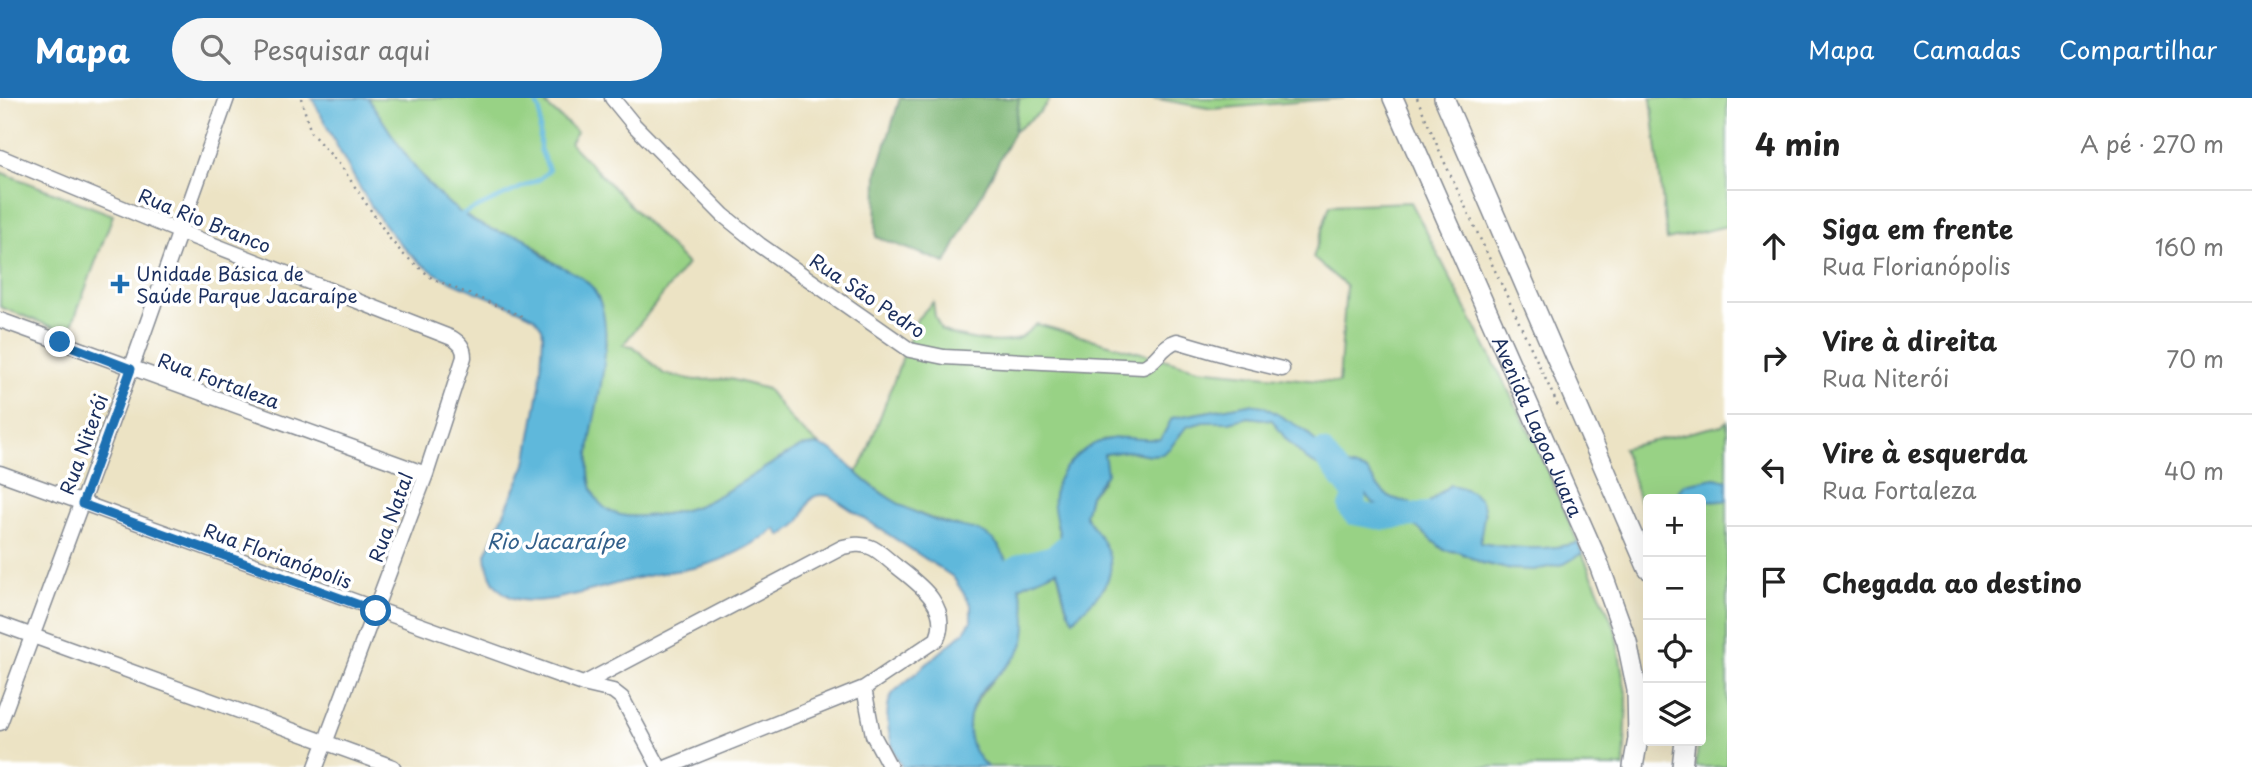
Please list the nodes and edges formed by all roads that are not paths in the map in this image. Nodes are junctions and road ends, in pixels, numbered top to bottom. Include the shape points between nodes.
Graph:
1 (227, 98) edge
2 (612, 98) edge
3 (1393, 98) edge
4 (1444, 98) edge
5 (0, 157) edge
6 (178, 231) junction
7 (0, 320) edge
8 (464, 357) joint
9 (131, 369) junction
10 (1282, 369) dead end
11 (0, 473) edge
12 (426, 474) junction
13 (82, 504) junction
14 (1643, 568) edge
15 (376, 611) junction
16 (0, 625) edge
17 (33, 637) junction
18 (583, 684) junction
19 (864, 688) junction
20 (0, 723) edge
21 (325, 744) junction
22 (1684, 746) edge
23 (316, 767) edge
24 (393, 767) edge
25 (659, 767) edge
26 (668, 767) edge
27 (890, 767) edge
28 (1633, 767) edge
29 (1682, 767) edge

1 - 6 street, Rua Niterói
2 - 10 street, Rua São Pedro via 723,215 910,350 944,357 1143,367 1170,343 1185,341
3 - 28 main road, Avenida Lagoa Juara via 1593,550 1627,642 1637,690 1638,739
4 - 14 main road
5 - 6 street, Rua Rio Branco
6 - 8 street, Rua Rio Branco via 452,338 464,349
6 - 9 street, Rua Niterói
7 - 9 street, Rua Fortaleza
8 - 12 street, Rua Natal
9 - 12 street, Rua Fortaleza
9 - 13 street, Rua Niterói
11 - 13 street, Rua Florianópolis
12 - 15 street, Rua Natal
13 - 15 street, Rua Florianópolis
13 - 17 street, Rua Niterói
15 - 18 street, Rua Florianópolis
15 - 21 street, Rua Natal
16 - 17 street
17 - 20 street, Rua Niterói
17 - 21 street
18 - 19 street via 855,544 871,547 928,591 941,621 937,639
18 - 25 street, Rua Florianópolis via 613,691 622,698
19 - 26 street
19 - 27 street via 873,735
21 - 23 street, Rua Natal
21 - 24 street
22 - 29 main road

